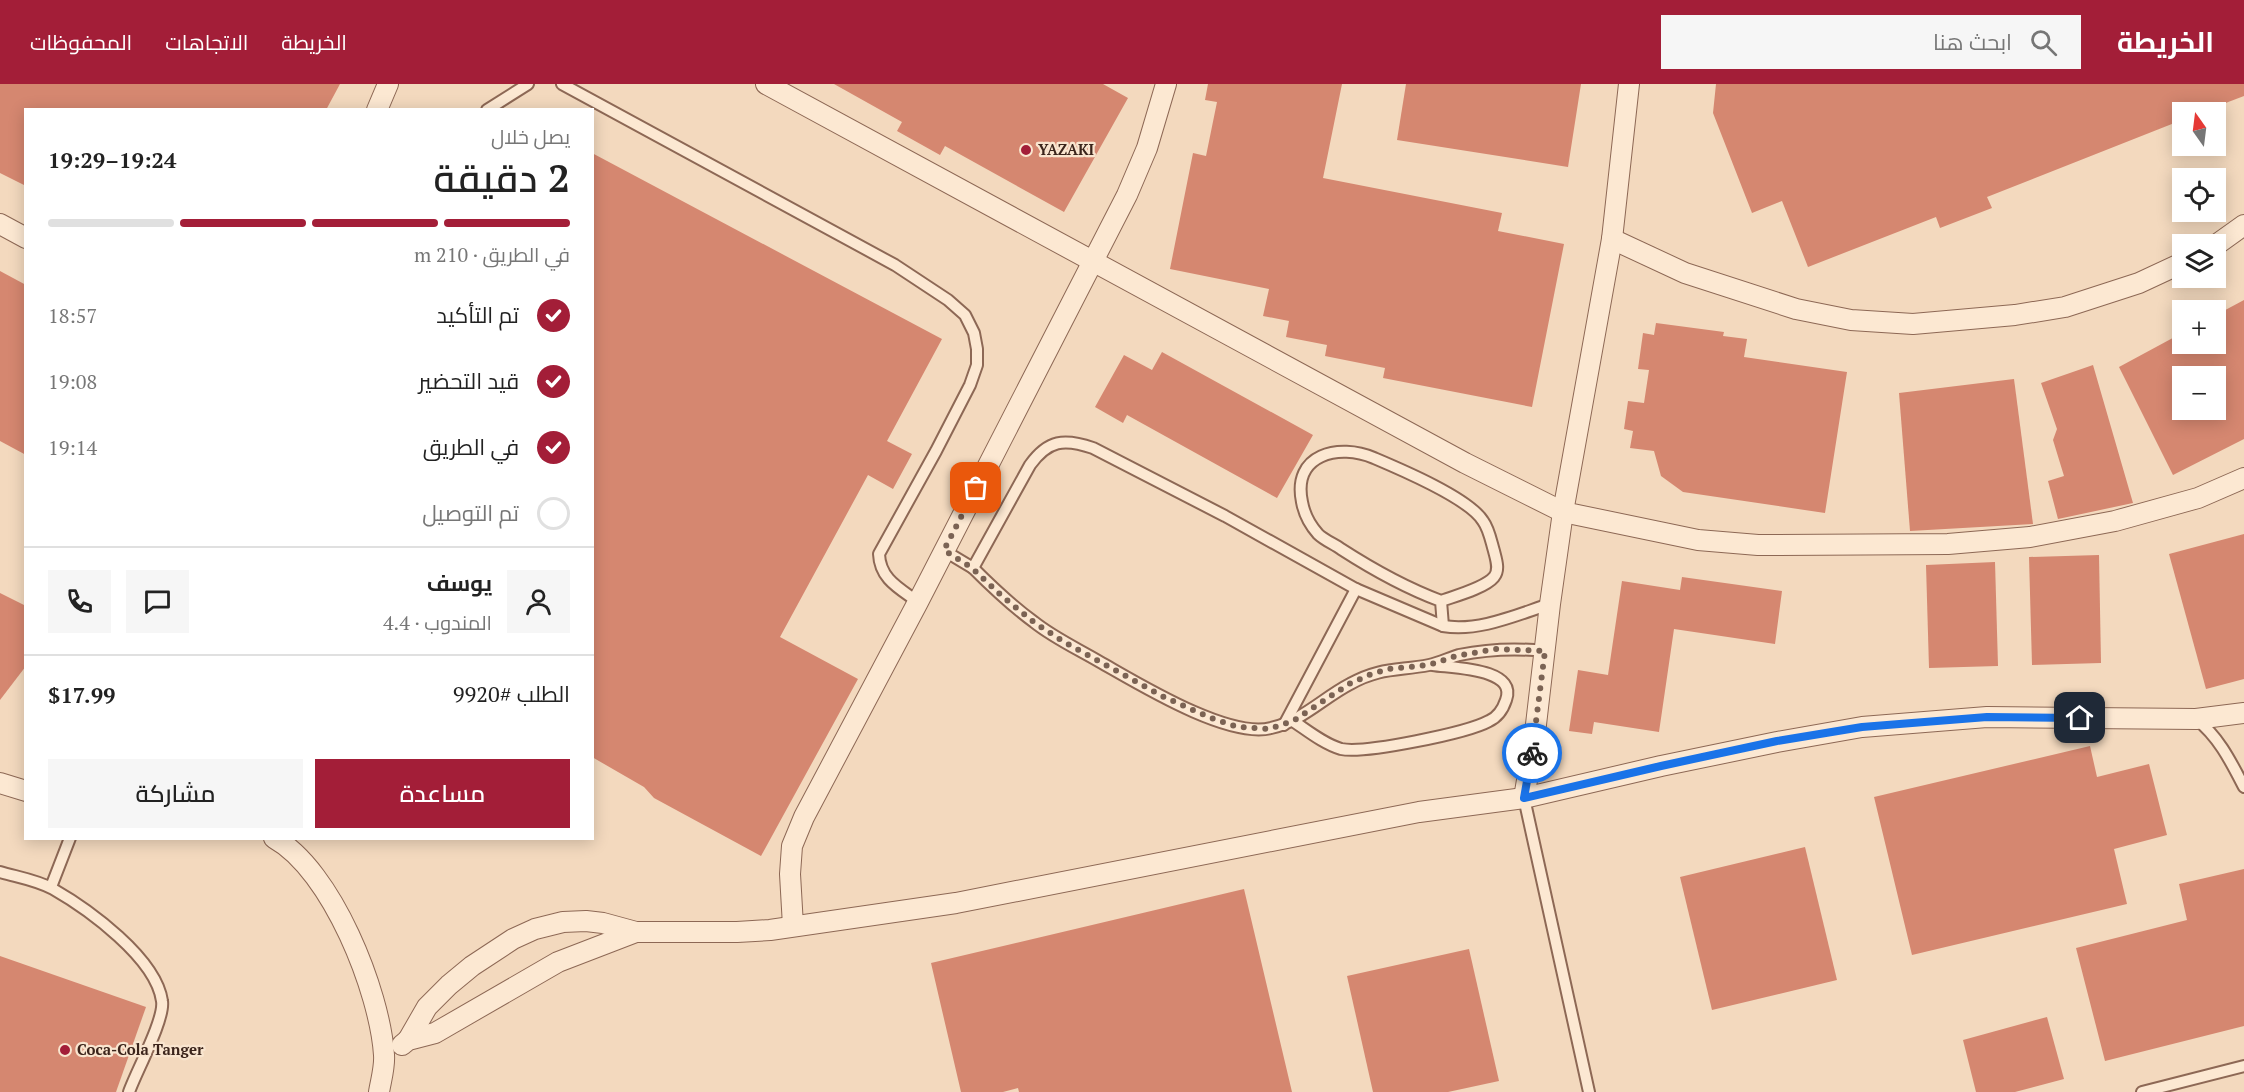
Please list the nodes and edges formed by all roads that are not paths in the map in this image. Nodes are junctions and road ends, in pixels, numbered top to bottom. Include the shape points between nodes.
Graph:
1 (388, 84) edge
2 (528, 84) edge
3 (562, 84) edge
4 (766, 84) edge
5 (1166, 84) edge
6 (1629, 84) edge
7 (378, 108) edge
8 (491, 108) edge
9 (0, 224) edge
10 (2244, 225) edge
11 (24, 237) edge
12 (2226, 238) edge
13 (1612, 239) junction
14 (1094, 261) junction
15 (2172, 268) edge
16 (2244, 478) edge
17 (1563, 512) junction
18 (944, 550) junction
19 (972, 568) junction
20 (1356, 589) junction
21 (918, 602) junction
22 (1441, 602) junction
23 (1550, 604) junction
24 (1443, 626) junction
25 (1545, 651) junction
26 (1429, 665) junction
27 (2244, 713) edge
28 (2196, 719) junction
29 (1289, 723) junction
30 (0, 783) edge
31 (2244, 787) edge
32 (24, 790) edge
33 (1524, 798) junction
34 (69, 840) edge
35 (277, 840) edge
36 (0, 872) edge
37 (51, 887) junction
38 (793, 926) junction
39 (636, 932) junction
40 (408, 1040) junction
41 (384, 1058) junction
42 (2244, 1066) edge
43 (129, 1092) edge
44 (379, 1092) edge
45 (1589, 1092) edge
46 (2142, 1092) edge

1 - 7 street
2 - 8 lane
3 - 21 lane via 895,265 965,315 974,333 977,365 970,385 879,554 881,571
4 - 14 street
5 - 14 street via 1147,148
6 - 13 street
9 - 11 street
10 - 12 street
13 - 15 street via 1685,273 1796,309 1851,320 1913,324 2065,307 2139,283
13 - 17 street
14 - 17 street via 1465,463
14 - 18 street
16 - 17 street via 2198,498 2115,520 2030,537 1948,544 1758,545 1698,540
17 - 23 street
18 - 19 lane
18 - 21 street
19 - 20 lane via 1037,455 1056,443 1075,442 1225,516
19 - 29 lane via 1035,623 1164,697 1238,727 1269,729
20 - 24 lane
20 - 29 lane
21 - 38 street via 792,846
22 - 22 lane via 1483,585 1497,572 1484,521 1423,480 1365,454 1346,450 1325,454 1311,462 1300,484 1301,498 1308,520 1318,534 1414,591
22 - 24 lane
23 - 24 lane via 1474,626
23 - 25 street
25 - 26 lane via 1496,649
25 - 33 street
26 - 29 lane via 1369,675
26 - 29 lane via 1492,674 1506,688 1508,697 1502,711 1489,722 1467,729 1361,750 1330,745
27 - 28 street
28 - 31 lane via 2217,740
28 - 33 street via 1987,717 1862,727 1777,741
30 - 32 street
33 - 38 street via 1408,814 956,903
33 - 45 lane
34 - 37 lane
35 - 41 street via 303,860 348,931 373,1002
36 - 37 lane
37 - 43 lane via 117,934 144,963 159,991 162,1009
38 - 39 street via 726,933
39 - 40 street via 558,962 435,1033
39 - 40 street via 586,921 535,929 448,985 427,1007
40 - 41 street
41 - 44 street
42 - 46 lane

